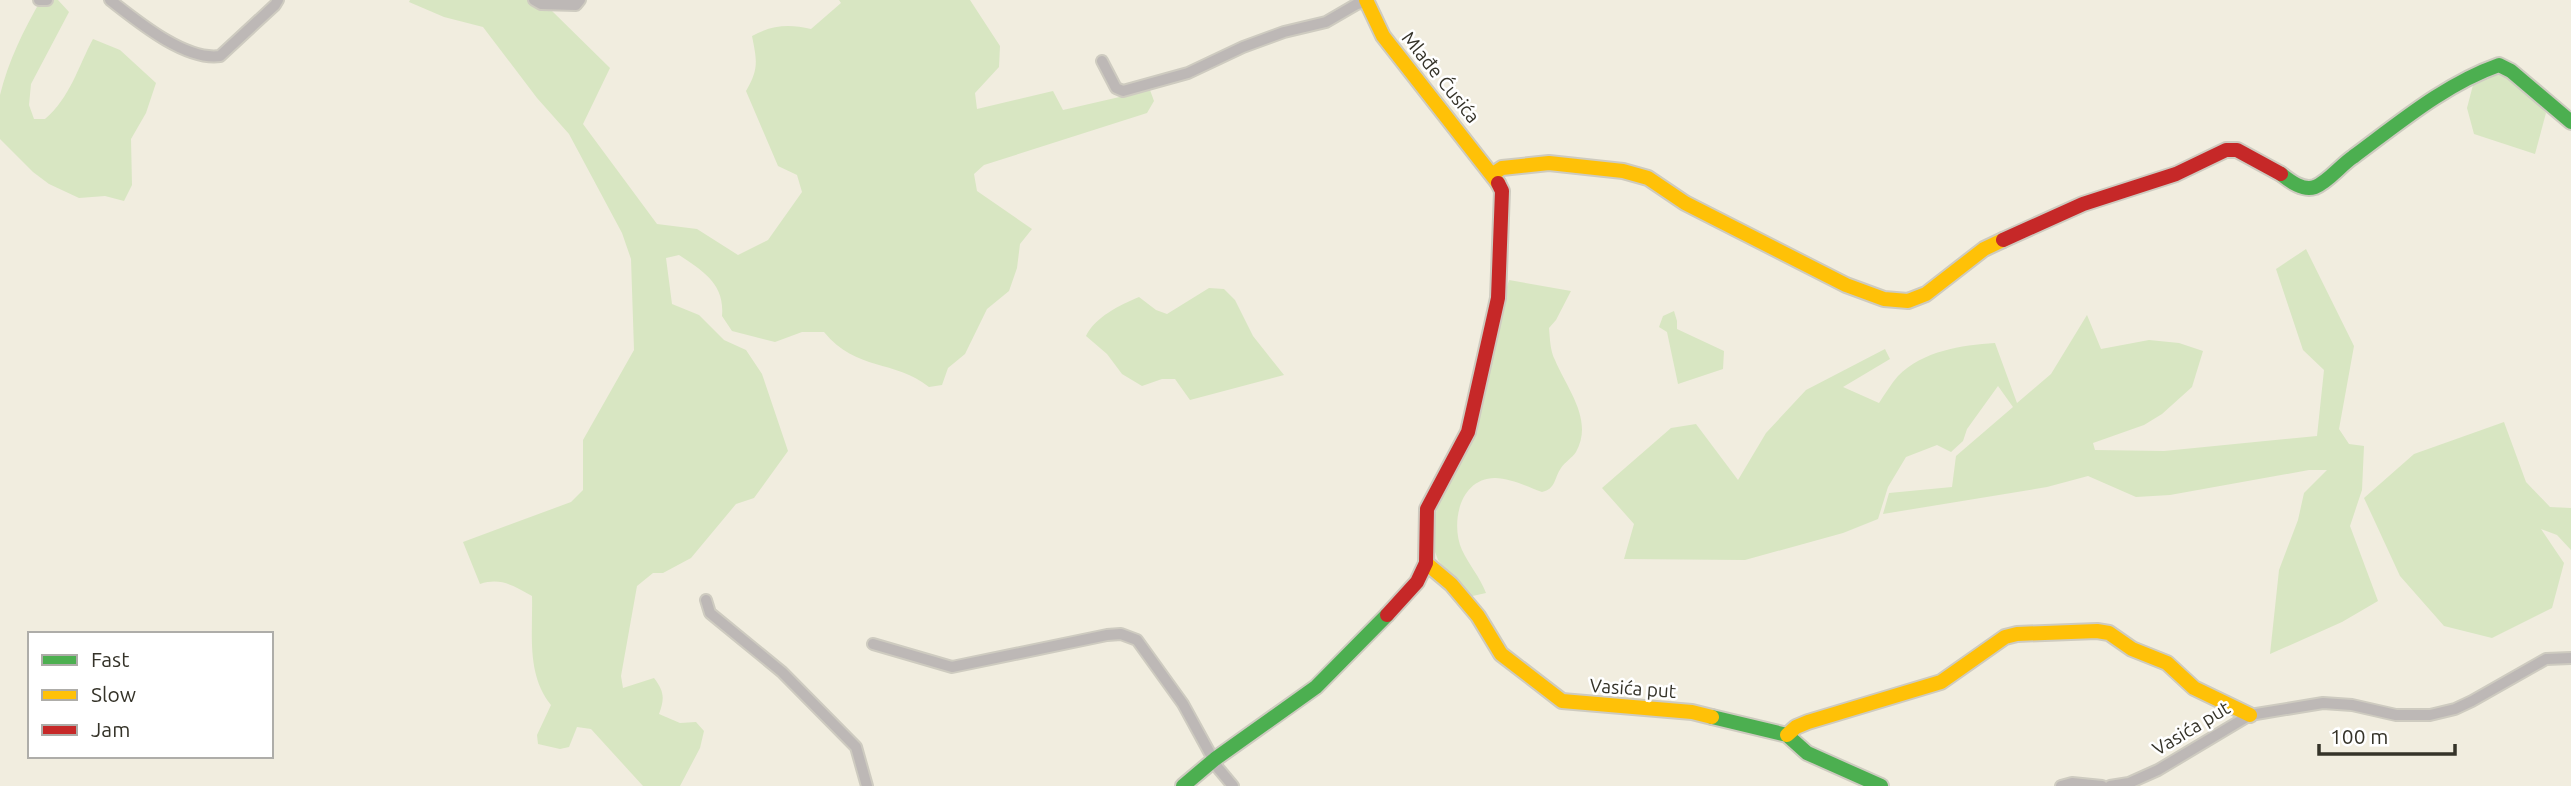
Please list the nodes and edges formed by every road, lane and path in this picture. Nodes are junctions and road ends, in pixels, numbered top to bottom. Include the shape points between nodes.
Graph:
1 (39, 0) edge
2 (47, 0) edge
3 (110, 0) edge
4 (278, 0) edge
5 (534, 0) edge
6 (580, 0) edge
7 (1366, 1) edge
8 (1102, 61) dead end
9 (2571, 122) edge
10 (1493, 174) junction
11 (1426, 563) junction
12 (706, 600) dead end
13 (873, 644) dead end
14 (2571, 658) edge
15 (2250, 715) junction
16 (1787, 735) junction
17 (1215, 759) junction
18 (867, 786) edge
19 (1183, 786) edge
20 (1233, 786) edge
21 (1881, 786) edge
22 (2061, 786) edge
23 (2102, 786) edge
24 (2110, 786) edge

1 - 2 street
3 - 4 street via 160,37 208,58 220,56
5 - 6 street via 576,5
7 - 8 street via 1326,22 1284,32 1188,73 1123,91 1116,88
7 - 10 street, Mlađe Ćusića via 1383,36
9 - 10 street via 2499,65 2424,104 2317,186 2294,184 2273,168 2237,150 2226,150 2176,174 2040,222 1984,249 1926,294 1908,301 1884,299 1846,285 1685,204 1648,178 1549,163 1502,168
10 - 11 street via 1502,191 1498,298 1468,432 1427,509
11 - 16 street, Vasića put via 1478,616 1501,654 1562,701 1692,712
11 - 17 street via 1406,596 1316,687
12 - 18 street via 710,613 782,672 856,747
13 - 17 street via 952,667 1107,635 1130,636 1183,704
14 - 15 street, Vasića put via 2546,659 2472,701 2430,715 2396,715 2323,703
15 - 16 street via 2194,688 2167,663 2132,649 2109,633 2057,632 2005,637 1941,682 1808,722
15 - 24 street, Vasića put via 2158,770
16 - 21 street, Vasića put via 1807,753
17 - 19 street
17 - 20 street
22 - 23 street

